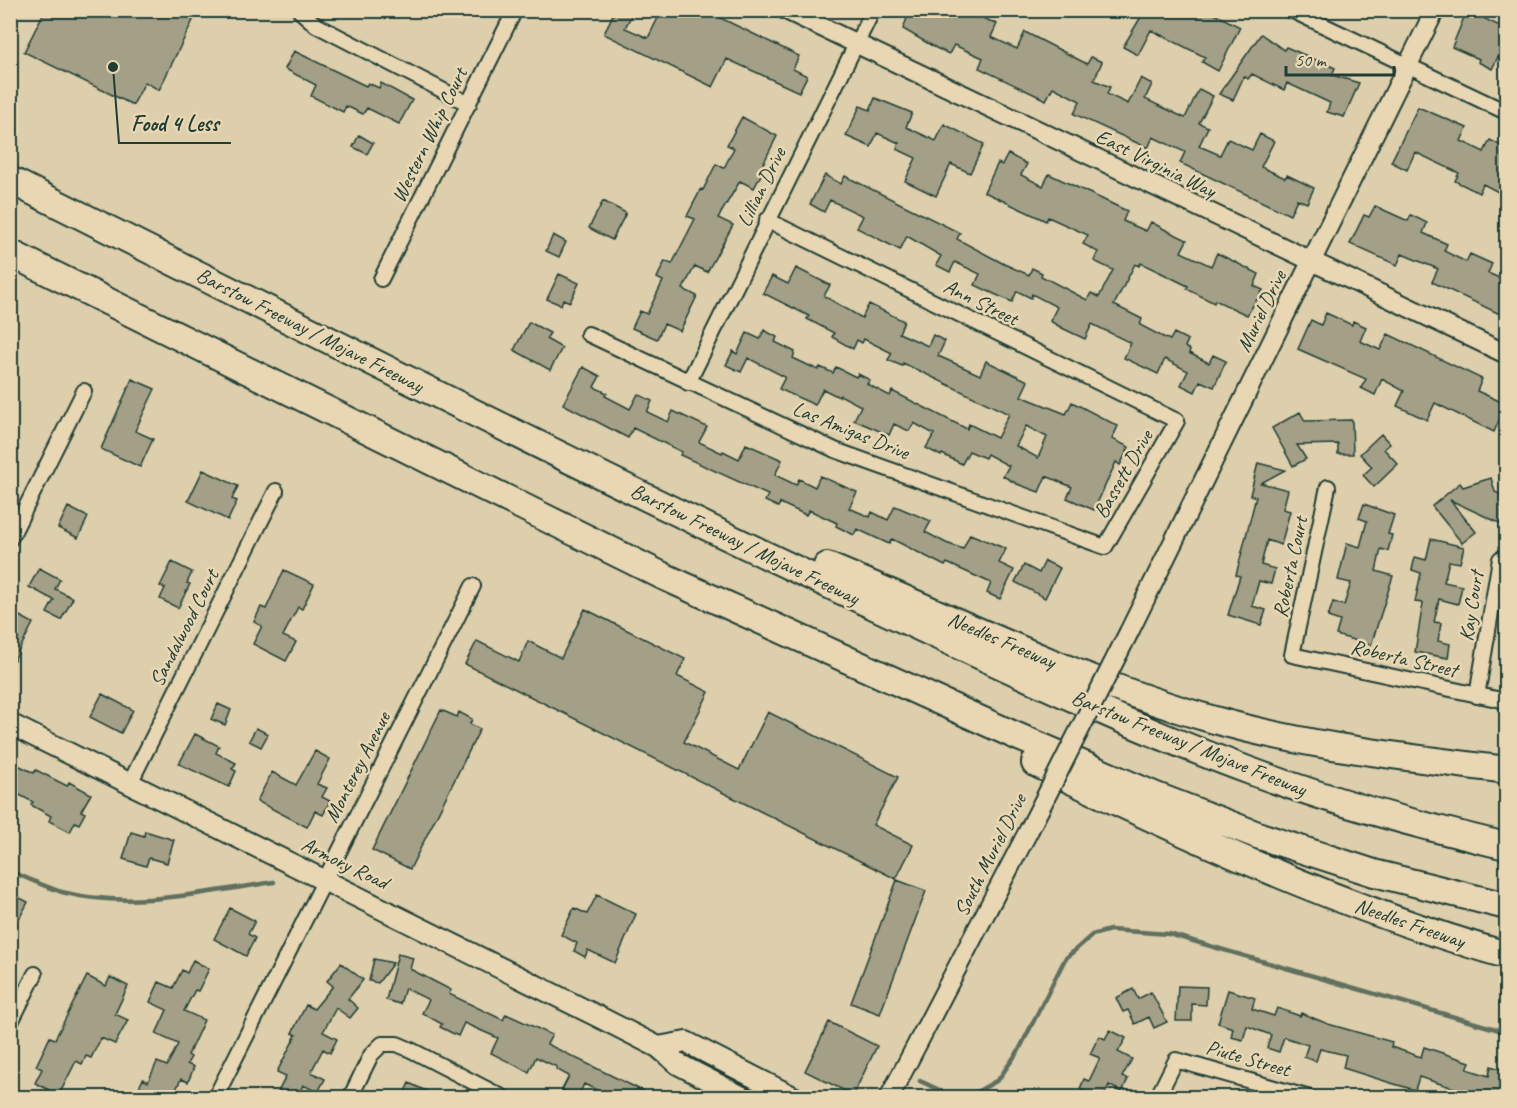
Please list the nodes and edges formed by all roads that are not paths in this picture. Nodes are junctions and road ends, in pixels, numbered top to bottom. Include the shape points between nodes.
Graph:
1 (515, 10) edge
2 (786, 10) edge
3 (873, 10) edge
4 (1291, 10) edge
5 (1435, 10) edge
6 (300, 11) edge
7 (855, 44) junction
8 (1408, 65) junction
9 (469, 104) junction
10 (1506, 112) edge
11 (10, 180) edge
12 (767, 220) junction
13 (10, 253) edge
14 (1310, 262) junction
15 (381, 279) dead end
16 (588, 334) dead end
17 (1506, 354) edge
18 (688, 383) junction
19 (84, 391) dead end
20 (1177, 421) joint
21 (552, 451) junction
22 (1328, 488) dead end
23 (276, 491) dead end
24 (10, 539) edge
25 (1105, 547) joint
26 (1500, 559) dead end
27 (665, 577) junction
28 (473, 586) dead end
29 (1129, 632) joint
30 (1292, 655) joint
31 (1478, 696) junction
32 (1506, 701) edge
33 (10, 724) edge
34 (1506, 770) edge
35 (130, 783) junction
36 (1506, 846) edge
37 (324, 880) junction
38 (1506, 906) edge
39 (1506, 955) edge
40 (35, 974) dead end
41 (10, 1024) edge
42 (658, 1047) junction
43 (215, 1098) edge
44 (350, 1098) edge
45 (504, 1098) edge
46 (744, 1098) edge
47 (795, 1098) edge
48 (889, 1098) edge
49 (1157, 1098) edge
50 (1310, 1098) edge

1 - 9 street, Western Whip Court
2 - 7 street, East Virginia Way
3 - 7 street, Lillian Drive
4 - 8 street
5 - 8 street, Muriel Drive
6 - 9 street via 316,25
7 - 12 street, Lillian Drive
7 - 14 street, East Virginia Way
8 - 10 street
8 - 14 street, Muriel Drive
9 - 15 street, Western Whip Court
11 - 21 highway, Barstow Freeway / Mojave Freeway
12 - 18 street, Lillian Drive
12 - 20 street, Ann Street
13 - 27 highway
14 - 17 street, East Virginia Way
14 - 29 street, Muriel Drive
16 - 18 street, Las Amigas Drive
18 - 25 street, Las Amigas Drive via 836,450
19 - 24 street
20 - 25 street, Bassett Drive
21 - 34 highway, Needles Freeway via 1146,698 1211,719 1320,745
21 - 36 highway, Barstow Freeway / Mojave Freeway via 921,628 1157,733 1326,797
22 - 30 street, Roberta Court
23 - 35 street, Sandalwood Court
26 - 31 street, Kay Court
27 - 38 highway via 1012,734 1210,818 1374,873
27 - 39 highway, Needles Freeway via 946,720 1230,855 1353,904
28 - 37 street, Monterey Avenue
29 - 48 street, South Muriel Drive, bridge
30 - 31 street, Roberta Street
31 - 32 street, Roberta Street
33 - 35 main road, Armory Road
35 - 37 main road, Armory Road
37 - 42 main road, Armory Road
37 - 43 street, Monterey Avenue
40 - 41 street
42 - 46 main road, Armory Road via 678,1064
42 - 47 main road via 686,1042
44 - 45 street via 371,1055 382,1044 397,1044 411,1050
49 - 50 street, Piute Street via 1176,1060

